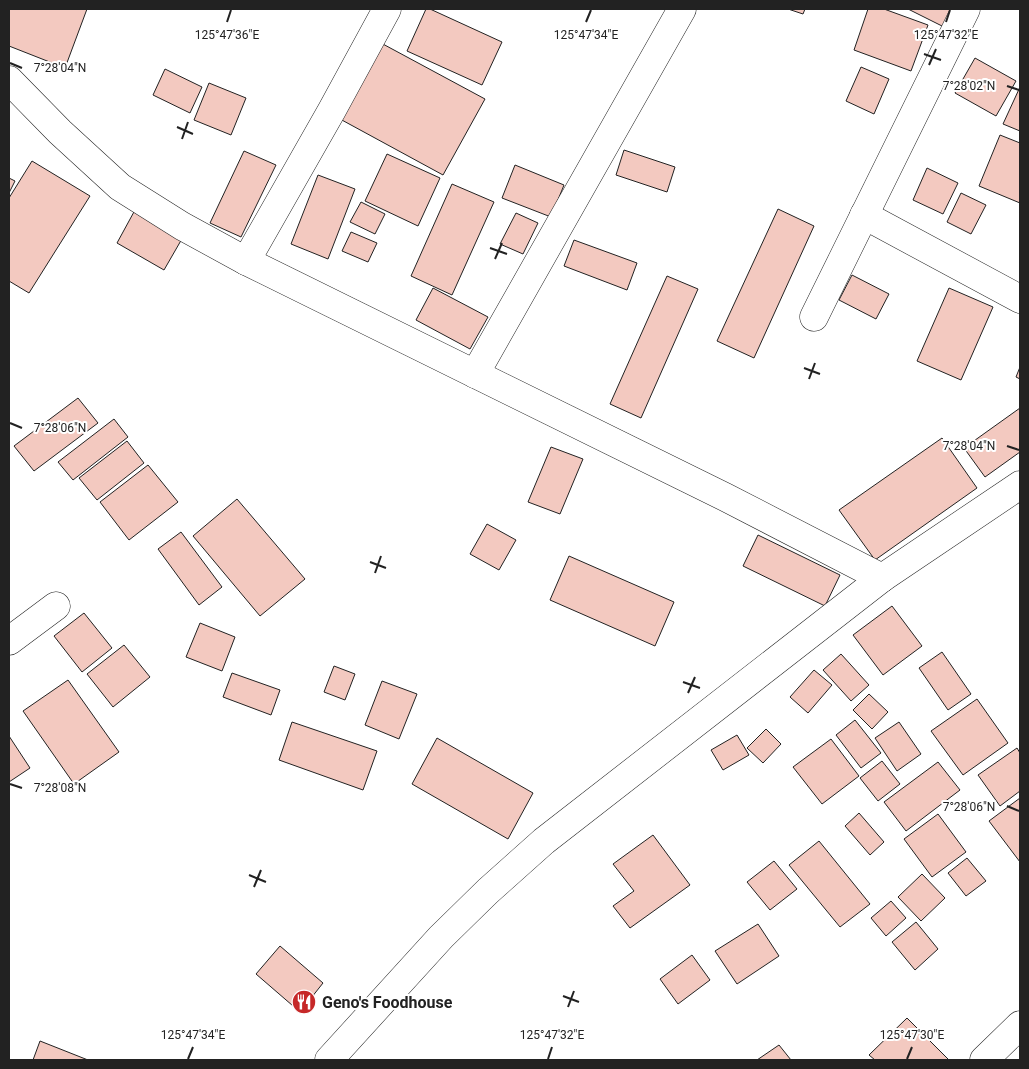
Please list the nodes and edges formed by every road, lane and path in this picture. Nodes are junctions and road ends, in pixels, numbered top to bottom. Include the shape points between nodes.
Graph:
1 (387, 9) edge
2 (682, 9) edge
3 (966, 9) edge
4 (9, 80) edge
5 (864, 215) junction
6 (246, 262) junction
7 (1020, 299) edge
8 (814, 317) dead end
9 (475, 374) junction
10 (1020, 485) edge
11 (882, 578) junction
12 (56, 606) dead end
13 (9, 641) edge
14 (1020, 1025) edge
15 (1000, 1055) edge
16 (329, 1060) edge

1 - 6 street
2 - 9 street
3 - 5 street
4 - 6 street via 120,187
5 - 7 street
5 - 8 street
6 - 9 street
9 - 11 street
10 - 11 street
11 - 16 street via 544,841 441,937
12 - 13 street
14 - 15 street

